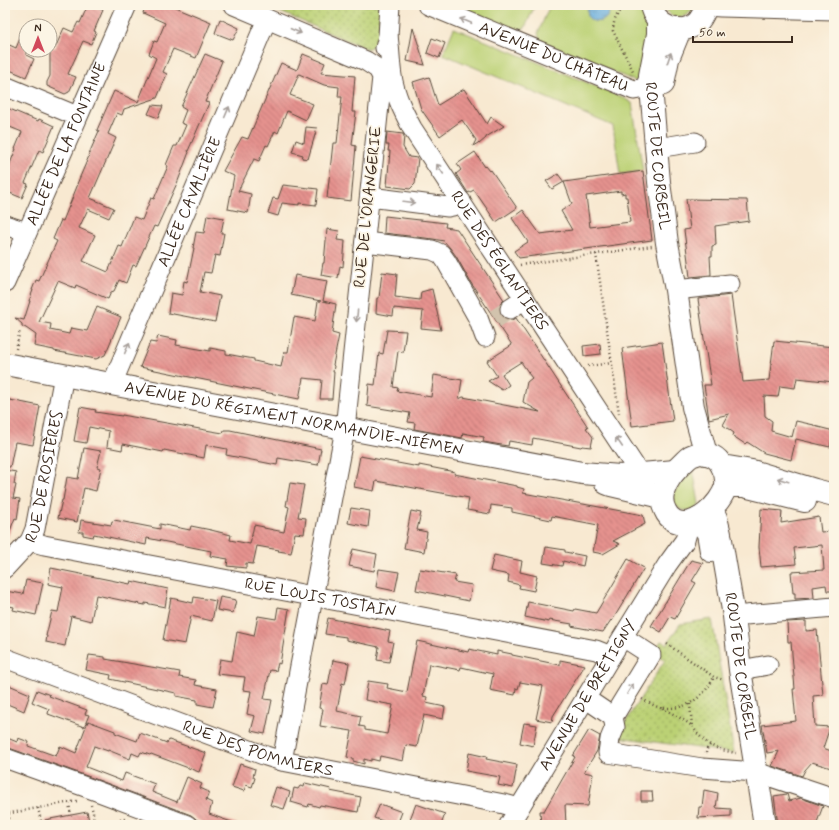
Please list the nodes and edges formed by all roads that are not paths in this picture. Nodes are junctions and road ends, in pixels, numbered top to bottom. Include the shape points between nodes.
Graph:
1 (127, 5) edge
2 (234, 5) edge
3 (390, 5) edge
4 (428, 5) edge
5 (706, 5) edge
6 (803, 7) edge
7 (834, 10) edge
8 (654, 13) edge
9 (267, 19) junction
10 (679, 29) junction
11 (388, 36) junction
12 (366, 61) junction
13 (650, 75) junction
14 (5, 86) edge
15 (388, 96) junction
16 (78, 116) junction
17 (695, 142) dead end
18 (663, 147) junction
19 (370, 197) junction
20 (461, 201) junction
21 (5, 225) edge
22 (27, 232) junction
23 (365, 242) junction
24 (5, 283) edge
25 (730, 284) dead end
26 (676, 290) junction
27 (500, 319) junction
28 (11, 356) edge
29 (64, 375) junction
30 (112, 384) junction
31 (345, 429) junction
32 (711, 466) junction
33 (675, 471) junction
34 (582, 473) junction
35 (640, 474) junction
36 (834, 495) edge
37 (662, 497) junction
38 (834, 508) edge
39 (694, 518) junction
40 (30, 541) junction
41 (5, 568) edge
42 (313, 596) junction
43 (834, 607) edge
44 (734, 616) junction
45 (623, 637) junction
46 (611, 656) junction
47 (5, 658) edge
48 (768, 665) dead end
49 (732, 675) junction
50 (585, 698) junction
51 (613, 717) junction
52 (5, 758) edge
53 (282, 761) junction
54 (746, 766) junction
55 (834, 798) edge
56 (519, 808) junction
57 (187, 825) edge
58 (509, 825) edge
59 (754, 825) edge
60 (765, 825) edge

1 - 16 street, ALLÉE DE LA FONTAINE
2 - 9 street
3 - 11 street
13 -> 4 street, AVENUE DU CHÂTEAU via 645,88 634,90
5 - 6 street
5 - 10 main road via 697,23
6 - 7 street
8 - 10 main road via 664,26
8 - 13 main road, ROUTE DE CORBEIL via 658,34
9 -> 12 street
30 -> 9 street, ALLÉE CAVALIÈRE
18 -> 10 main road, ROUTE DE CORBEIL via 663,78
11 - 12 street via 381,57 378,60
11 - 15 street, RUE DES ÉGLANTIERS via 392,75
12 - 15 street, RUE DE L'ORANGERIE via 378,69
13 - 26 main road, ROUTE DE CORBEIL via 658,182
14 - 16 street
15 - 19 street, RUE DE L'ORANGERIE
20 -> 15 street, RUE DES ÉGLANTIERS via 405,114
16 - 22 street, ALLÉE DE LA FONTAINE
17 - 18 street
18 - 26 main road, ROUTE DE CORBEIL via 676,241
19 -> 20 street via 448,207
19 - 23 street, RUE DE L'ORANGERIE
20 - 27 street, RUE DES ÉGLANTIERS via 504,267
21 - 22 street
22 - 24 street, ALLÉE DE LA FONTAINE
23 - 27 street via 432,250 441,254 460,286
23 -> 31 street, RUE DE L'ORANGERIE
25 - 26 street
26 - 32 main road, ROUTE DE CORBEIL via 692,407
35 -> 27 street, RUE DES ÉGLANTIERS via 572,371
28 - 29 main road, AVENUE DU RÉGIMENT NORMANDIE-NIÉMEN
29 - 30 main road, AVENUE DU RÉGIMENT NORMANDIE-NIÉMEN
29 - 40 street, RUE DE ROSIÈRES via 35,529
30 - 31 main road, AVENUE DU RÉGIMENT NORMANDIE-NIÉMEN
31 - 34 main road, AVENUE DU RÉGIMENT NORMANDIE-NIÉMEN
31 - 42 street, RUE DE L'ORANGERIE
32 - 33 main road
36 -> 32 main road via 752,470
32 - 38 main road via 744,486
32 - 39 main road via 720,498 715,506
33 - 35 main road, AVENUE DU RÉGIMENT NORMANDIE-NIÉMEN
33 - 37 main road via 666,484
34 - 35 main road, AVENUE DU RÉGIMENT NORMANDIE-NIÉMEN via 620,476
34 - 37 main road, AVENUE DU RÉGIMENT NORMANDIE-NIÉMEN via 611,485
37 - 39 main road via 665,512 673,520
39 - 44 main road, ROUTE DE CORBEIL via 716,518
39 - 45 street, AVENUE DE BRÉTIGNY via 675,540 667,565
39 - 54 main road, ROUTE DE CORBEIL via 708,534 727,642 734,706
40 - 41 street, RUE DE ROSIÈRES
40 - 42 street, RUE LOUIS TOSTAIN
42 - 46 street, RUE LOUIS TOSTAIN via 596,650
42 - 53 street, RUE DE L'ORANGERIE
43 - 44 street
44 - 49 main road, ROUTE DE CORBEIL
45 - 46 street, AVENUE DE BRÉTIGNY
51 -> 45 street via 650,655
46 - 50 street, AVENUE DE BRÉTIGNY
47 - 53 street, RUE DES POMMIERS
48 - 49 street
49 - 54 main road, ROUTE DE CORBEIL
50 - 51 street
50 - 56 street, AVENUE DE BRÉTIGNY
51 - 54 street via 615,727 608,753 702,768
52 - 57 street via 92,794
53 - 56 street, RUE DES POMMIERS
54 - 55 street
54 - 59 main road, ROUTE DE CORBEIL
54 - 60 main road, ROUTE DE CORBEIL
56 - 58 street, AVENUE DE BRÉTIGNY

